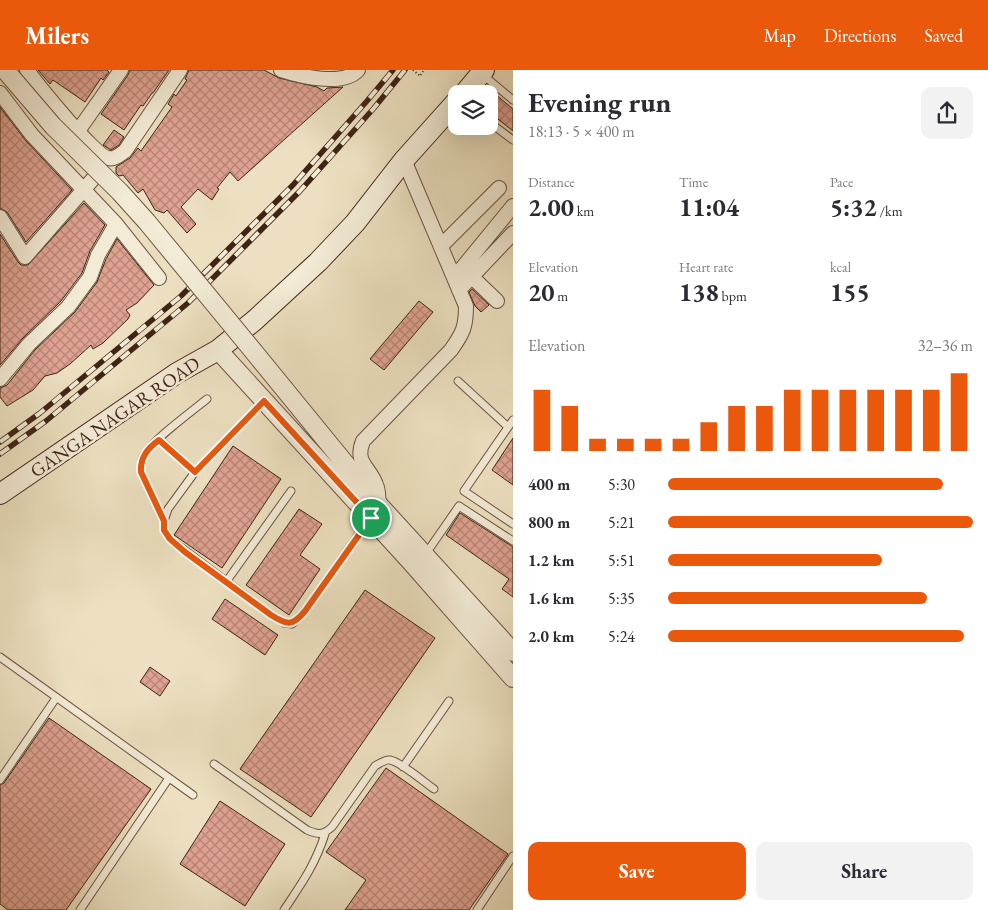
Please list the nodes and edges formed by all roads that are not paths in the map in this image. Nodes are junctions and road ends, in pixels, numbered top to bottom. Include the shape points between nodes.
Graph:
1 (6, 70) edge
2 (27, 70) edge
3 (120, 70) edge
4 (180, 70) edge
5 (283, 70) edge
6 (358, 70) edge
7 (482, 72) edge
8 (308, 73) edge
9 (471, 85) edge
10 (0, 93) edge
11 (513, 100) edge
12 (448, 111) edge
13 (498, 129) edge
14 (78, 131) junction
15 (513, 140) edge
16 (404, 160) junction
17 (100, 172) junction
18 (499, 188) dead end
19 (84, 190) junction
20 (513, 206) edge
21 (0, 217) edge
22 (116, 224) junction
23 (513, 234) edge
24 (441, 246) junction
25 (472, 277) junction
26 (159, 278) dead end
27 (457, 284) junction
28 (497, 301) dead end
29 (218, 350) junction
30 (0, 379) edge
31 (458, 381) dead end
32 (207, 399) dead end
33 (264, 401) junction
34 (513, 420) edge
35 (508, 427) junction
36 (159, 440) junction
37 (195, 472) junction
38 (291, 491) dead end
39 (0, 494) edge
40 (375, 512) junction
41 (164, 521) junction
42 (513, 524) edge
43 (513, 541) edge
44 (425, 555) junction
45 (226, 582) junction
46 (513, 652) edge
47 (0, 657) edge
48 (513, 678) edge
49 (56, 698) junction
50 (449, 700) dead end
51 (214, 764) dead end
52 (403, 767) junction
53 (169, 778) junction
54 (0, 780) edge
55 (434, 789) dead end
56 (193, 795) dead end
57 (325, 834) junction
58 (513, 856) edge
59 (80, 910) edge
60 (284, 910) edge
61 (477, 910) edge

1 - 17 street, bridge via 53,126
2 - 14 street
3 - 14 street
4 - 14 street via 125,151 116,158 100,154
5 - 8 street
6 - 8 street via 341,79
7 - 9 main road
7 - 11 lane
10 - 19 street via 32,135
12 - 16 main road
13 - 15 lane
16 - 24 street
16 - 29 main road via 355,223 318,262
17 - 19 street
17 - 40 street, bridge via 147,222 254,352
18 - 24 street
19 - 21 street via 25,257
19 - 22 street
20 - 27 street
22 - 26 street
22 - 30 street via 98,254 90,277 68,307 29,344
23 - 25 street
24 - 27 street
25 - 27 street
25 - 28 street
27 - 40 street via 466,306 466,324 461,336 363,441 359,450 360,458 377,486
29 - 33 street, GANGA NAGAR ROAD
29 - 39 main road, GANGA NAGAR ROAD via 177,373
31 - 35 lane
32 - 36 lane
33 - 37 lane
33 - 40 street, GANGA NAGAR ROAD
34 - 35 lane
35 - 42 lane via 464,491
36 - 37 lane
36 - 41 lane via 140,464
37 - 41 lane via 168,509
38 - 45 lane
40 - 44 street
40 - 45 lane via 305,611 292,624 271,615
40 - 48 street
41 - 45 lane via 164,530 170,539
43 - 44 lane via 459,506
44 - 46 street
47 - 49 lane
49 - 53 lane
49 - 54 lane
50 - 52 lane
51 - 57 lane via 307,830
52 - 55 lane
52 - 57 lane via 389,760 375,766
53 - 56 lane
53 - 59 lane
57 - 60 lane via 318,856
58 - 61 lane

